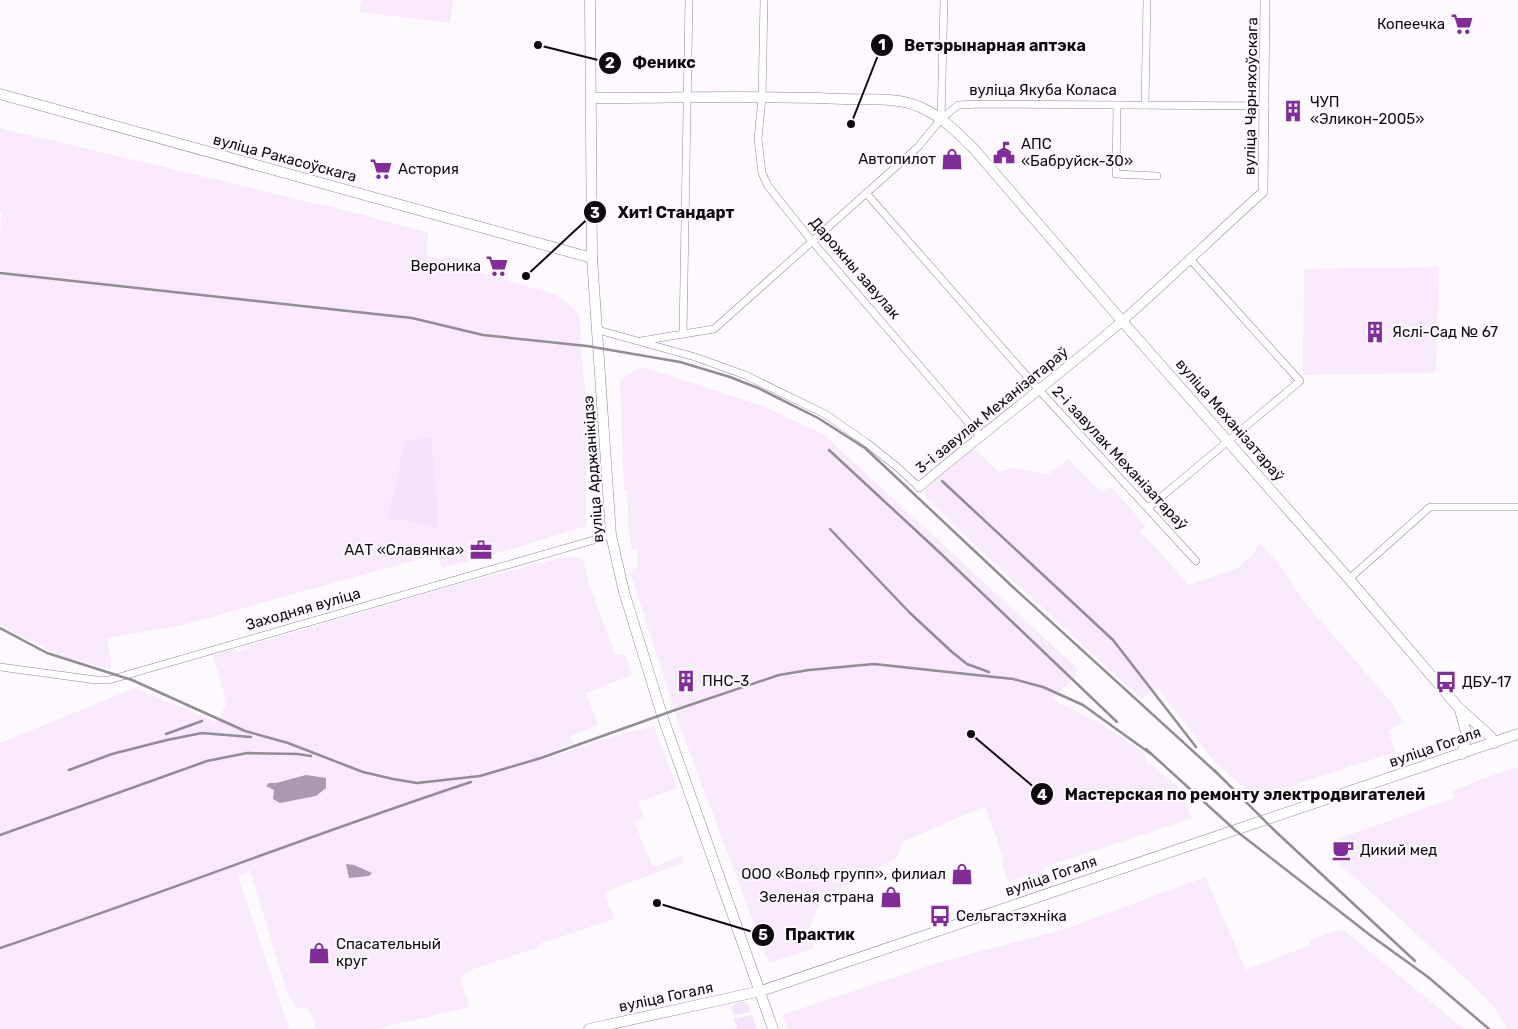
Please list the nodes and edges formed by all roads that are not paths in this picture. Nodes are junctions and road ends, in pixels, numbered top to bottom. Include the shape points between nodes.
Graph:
1 (590, 0) edge
2 (689, 0) edge
3 (764, 0) edge
4 (944, 0) edge
5 (1147, 0) edge
6 (1265, 0) edge
7 (0, 94) edge
8 (592, 98) junction
9 (688, 98) junction
10 (762, 98) junction
11 (1145, 104) junction
12 (1117, 105) junction
13 (1265, 106) junction
14 (941, 119) junction
15 (1157, 176) dead end
16 (1263, 192) joint
17 (866, 193) junction
18 (811, 240) junction
19 (592, 258) junction
20 (1190, 259) junction
21 (1122, 321) junction
22 (598, 330) junction
23 (683, 334) junction
24 (640, 341) junction
25 (1039, 390) junction
26 (980, 436) junction
27 (1228, 440) junction
28 (919, 487) joint
29 (1518, 507) edge
30 (1148, 508) junction
31 (611, 535) junction
32 (1196, 561) dead end
33 (1349, 579) junction
34 (0, 667) edge
35 (1458, 707) junction
36 (1518, 734) edge
37 (1494, 743) junction
38 (1462, 754) junction
39 (761, 991) junction
40 (588, 1029) edge
41 (774, 1029) edge

1 - 8 main road, вуліца Арджанікідзэ
2 - 9 street
3 - 10 street, Дарожны завулак
4 - 14 street
5 - 11 street
6 - 13 street, вуліца Чарняхоўскага
7 - 19 main road, вуліца Ракасоўскага
8 - 9 main road
8 - 19 main road, вуліца Арджанікідзэ
9 - 10 main road
9 - 23 street
10 - 14 main road via 901,101
10 - 18 street, Дарожны завулак via 758,139 762,173 768,186
11 - 12 street, вуліца Якуба Коласа
11 - 13 street, вуліца Якуба Коласа
12 - 14 street, вуліца Якуба Коласа via 958,105
12 - 15 street via 1116,174
13 - 16 street, вуліца Чарняхоўскага
14 - 17 street, вуліца Якуба Коласа via 918,147
14 - 21 main road, вуліца Механізатараў via 974,149
16 - 20 street, 3-і завулак Механізатараў
17 - 18 street, вуліца Якуба Коласа
17 - 25 street, 2-і завулак Механізатараў
18 - 23 street, вуліца Якуба Коласа via 714,328
18 - 26 street, Дарожны завулак
19 - 22 main road, вуліца Арджанікідзэ
20 - 21 street, 3-і завулак Механізатараў
20 - 27 street via 1300,381
21 - 25 street, 3-і завулак Механізатараў
21 - 27 main road, вуліца Механізатараў
22 - 24 street, 3-і завулак Механізатараў
22 - 31 main road, вуліца Арджанікідзэ
23 - 24 street, вуліца Якуба Коласа
24 - 28 street, 3-і завулак Механізатараў via 737,372 825,414 867,443
25 - 26 street, 3-і завулак Механізатараў
25 - 30 street, 2-і завулак Механізатараў
26 - 28 street, 3-і завулак Механізатараў
27 - 30 street
27 - 33 main road, вуліца Механізатараў
29 - 33 street via 1430,506
30 - 32 street, 2-і завулак Механізатараў
31 - 34 street, Заходняя вуліца via 108,680
31 - 39 main road, вуліца Арджанікідзэ via 624,592 662,714
33 - 35 main road, вуліца Механізатараў
35 - 37 main road, вуліца Механізатараў
35 - 38 main road via 1467,736
36 - 37 main road, вуліца Гогаля
37 - 38 main road, вуліца Гогаля
38 - 39 main road, вуліца Гогаля
39 - 40 main road, вуліца Гогаля
39 - 41 main road, вуліца Арджанікідзэ

